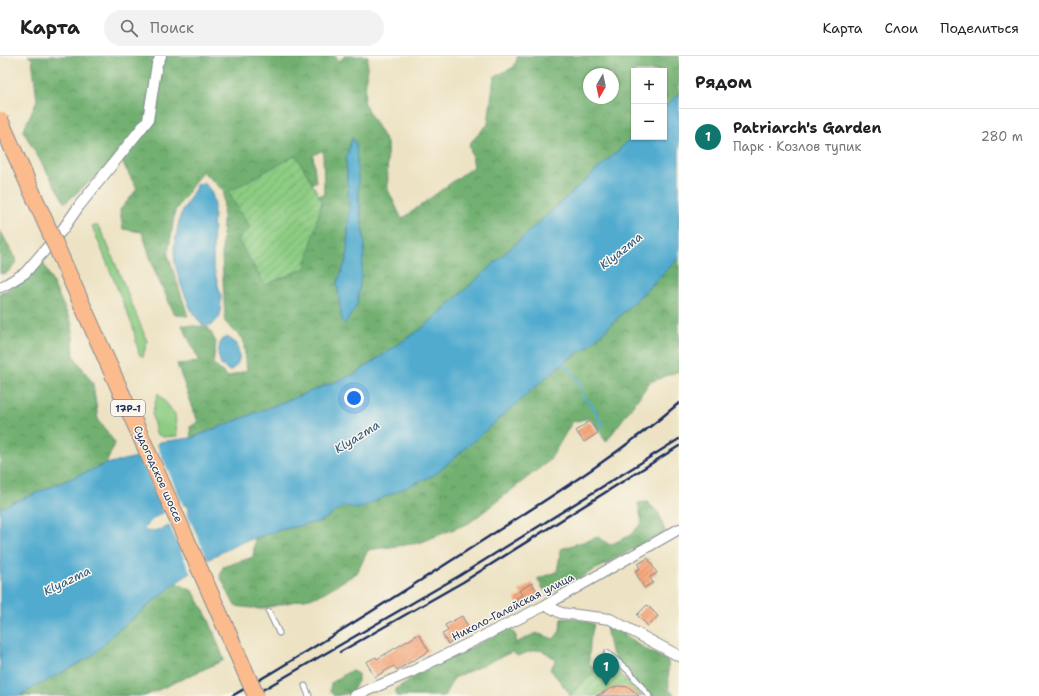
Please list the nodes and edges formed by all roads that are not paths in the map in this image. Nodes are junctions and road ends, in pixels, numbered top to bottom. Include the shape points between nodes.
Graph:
1 (161, 56) edge
2 (0, 120) edge
3 (0, 286) edge
4 (679, 530) edge
5 (546, 605) junction
6 (270, 612) dead end
7 (279, 633) dead end
8 (607, 653) dead end
9 (679, 656) edge
10 (305, 686) dead end
11 (256, 696) edge
12 (309, 696) edge
13 (356, 696) edge
14 (649, 696) edge

1 - 3 street via 157,64 148,120 63,229 25,273
2 - 11 main road, Судогодское шоссе / 17Р-1, bridge
4 - 5 street, Николо-Галейская улица
5 - 9 street via 561,613 610,619
5 - 13 street, Николо-Галейская улица via 411,672
6 - 7 lane
8 - 14 lane via 629,671
10 - 12 lane

